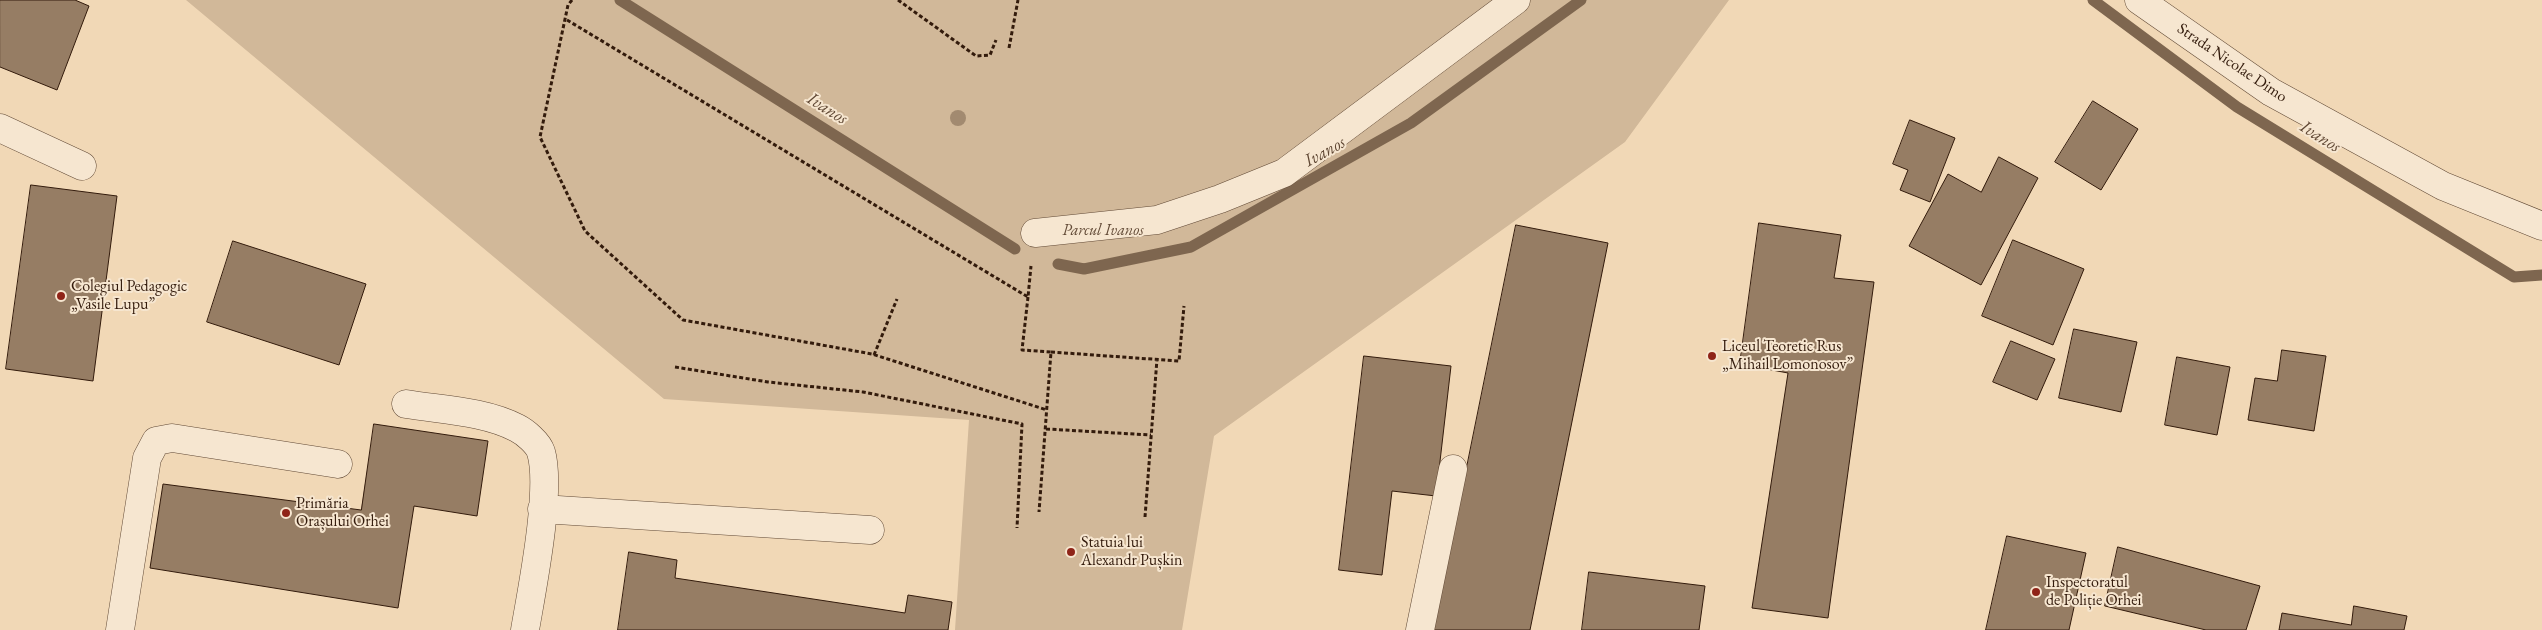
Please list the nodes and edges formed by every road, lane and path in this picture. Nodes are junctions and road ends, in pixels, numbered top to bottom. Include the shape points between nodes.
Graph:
1 (572, 0) edge
2 (898, 0) edge
3 (1018, 0) edge
4 (1516, 0) edge
5 (2139, 0) edge
6 (567, 20) junction
7 (996, 40) dead end
8 (1010, 48) dead end
9 (0, 128) edge
10 (82, 166) dead end
11 (2542, 226) edge
12 (1035, 233) joint
13 (1028, 297) junction
14 (897, 299) dead end
15 (1184, 306) dead end
16 (1051, 352) junction
17 (874, 355) junction
18 (1156, 359) junction
19 (675, 367) dead end
20 (406, 404) dead end
21 (1047, 410) junction
22 (1046, 428) junction
23 (1151, 435) junction
24 (338, 464) dead end
25 (1453, 469) dead end
26 (542, 509) junction
27 (1039, 512) dead end
28 (1144, 517) dead end
29 (1017, 528) dead end
30 (870, 530) dead end
31 (120, 630) edge
32 (525, 630) edge
33 (1420, 630) edge

1 - 6 path via 568,5
2 - 7 path via 976,56 990,55
3 - 8 path
4 - 12 street via 1284,173 1157,220
5 - 11 street, Strada Nicolae Dimo via 2271,92 2444,186
6 - 13 path
6 - 17 path via 540,137 585,231 682,320
9 - 10 street
12 - 13 path
13 - 16 path via 1022,350
14 - 17 path
15 - 18 path via 1179,361
16 - 18 path
16 - 21 path
17 - 21 path
18 - 23 path
19 - 29 path via 768,382 863,392 1022,424
20 - 26 street via 494,419 518,428 540,451
21 - 22 path
22 - 23 path
22 - 27 path
23 - 28 path
24 - 31 street via 172,438 156,441 147,458
25 - 33 street
26 - 30 street
26 - 32 street

